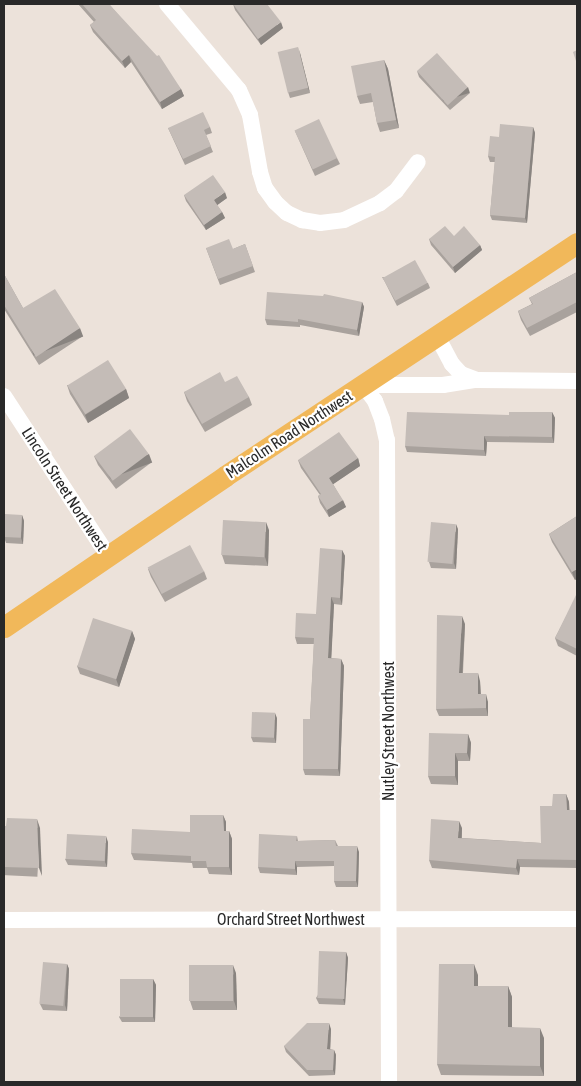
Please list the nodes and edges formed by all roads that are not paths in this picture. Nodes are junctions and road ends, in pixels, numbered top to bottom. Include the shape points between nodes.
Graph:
1 (167, 4) edge
2 (418, 162) dead end
3 (577, 243) edge
4 (437, 336) junction
5 (477, 380) junction
6 (577, 381) edge
7 (363, 385) junction
8 (4, 396) edge
9 (110, 557) junction
10 (4, 627) edge
11 (388, 918) junction
12 (577, 919) edge
13 (4, 920) edge
14 (389, 1082) edge

1 - 2 street via 239,90 250,115 265,188 287,213 320,223 344,220 380,203 396,191
3 - 4 main road, Malcolm Road Northwest
4 - 5 street via 461,374
4 - 7 main road, Malcolm Road Northwest
5 - 6 street
5 - 7 street via 444,384
7 - 9 main road, Malcolm Road Northwest
7 - 11 street, Nutley Street Northwest via 382,419 387,440
8 - 9 street, Lincoln Street Northwest
9 - 10 main road, Malcolm Road Northwest
11 - 12 street, Orchard Street Northwest
11 - 13 street, Orchard Street Northwest
11 - 14 street, Nutley Street Northwest

